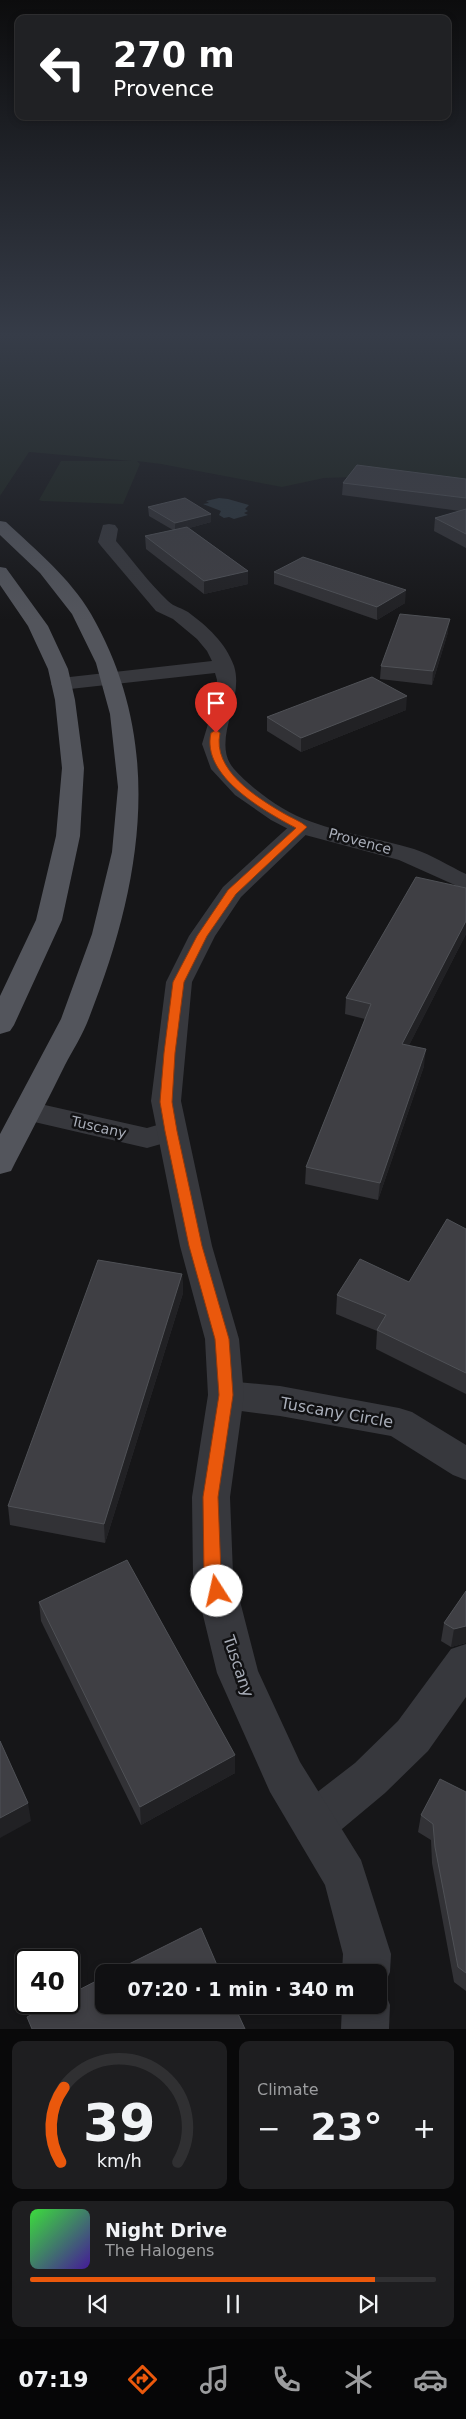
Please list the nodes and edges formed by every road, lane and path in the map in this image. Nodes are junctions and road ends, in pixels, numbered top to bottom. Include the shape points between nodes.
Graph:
1 (0, 526) edge
2 (108, 529) dead end
3 (0, 572) edge
4 (220, 658) junction
5 (108, 671) junction
6 (59, 677) junction
7 (302, 827) junction
8 (466, 883) edge
9 (0, 1025) edge
10 (27, 1110) junction
11 (171, 1131) junction
12 (0, 1163) edge
13 (226, 1395) junction
14 (466, 1464) edge
15 (466, 1663) edge
16 (314, 1823) junction
17 (366, 1964) edge
18 (366, 2014) edge
19 (365, 2029) edge

1 - 5 main road via 46,570 81,613
2 - 4 street via 107,542 163,607 180,615 204,635
3 - 6 main road via 38,626
4 - 5 street
4 - 7 street, Provence via 227,680 213,744 222,769 243,790
5 - 6 street
5 - 10 main road via 121,714 129,787 124,852 104,934 75,1019
6 - 9 main road via 73,768 68,836 48,920
7 - 8 street, Provence via 408,855
7 - 11 street, Tuscany via 232,892 202,936 179,982 166,1102
10 - 11 street, Tuscany via 147,1138
10 - 12 main road
11 - 13 street, Tuscany via 196,1246 222,1339
13 - 14 street, Tuscany Circle via 280,1401 399,1423
13 - 16 street, Tuscany via 211,1497 213,1574 238,1673 285,1777
15 - 16 street via 412,1736 370,1778
16 - 17 street, Tuscany via 345,1876
18 - 19 street

